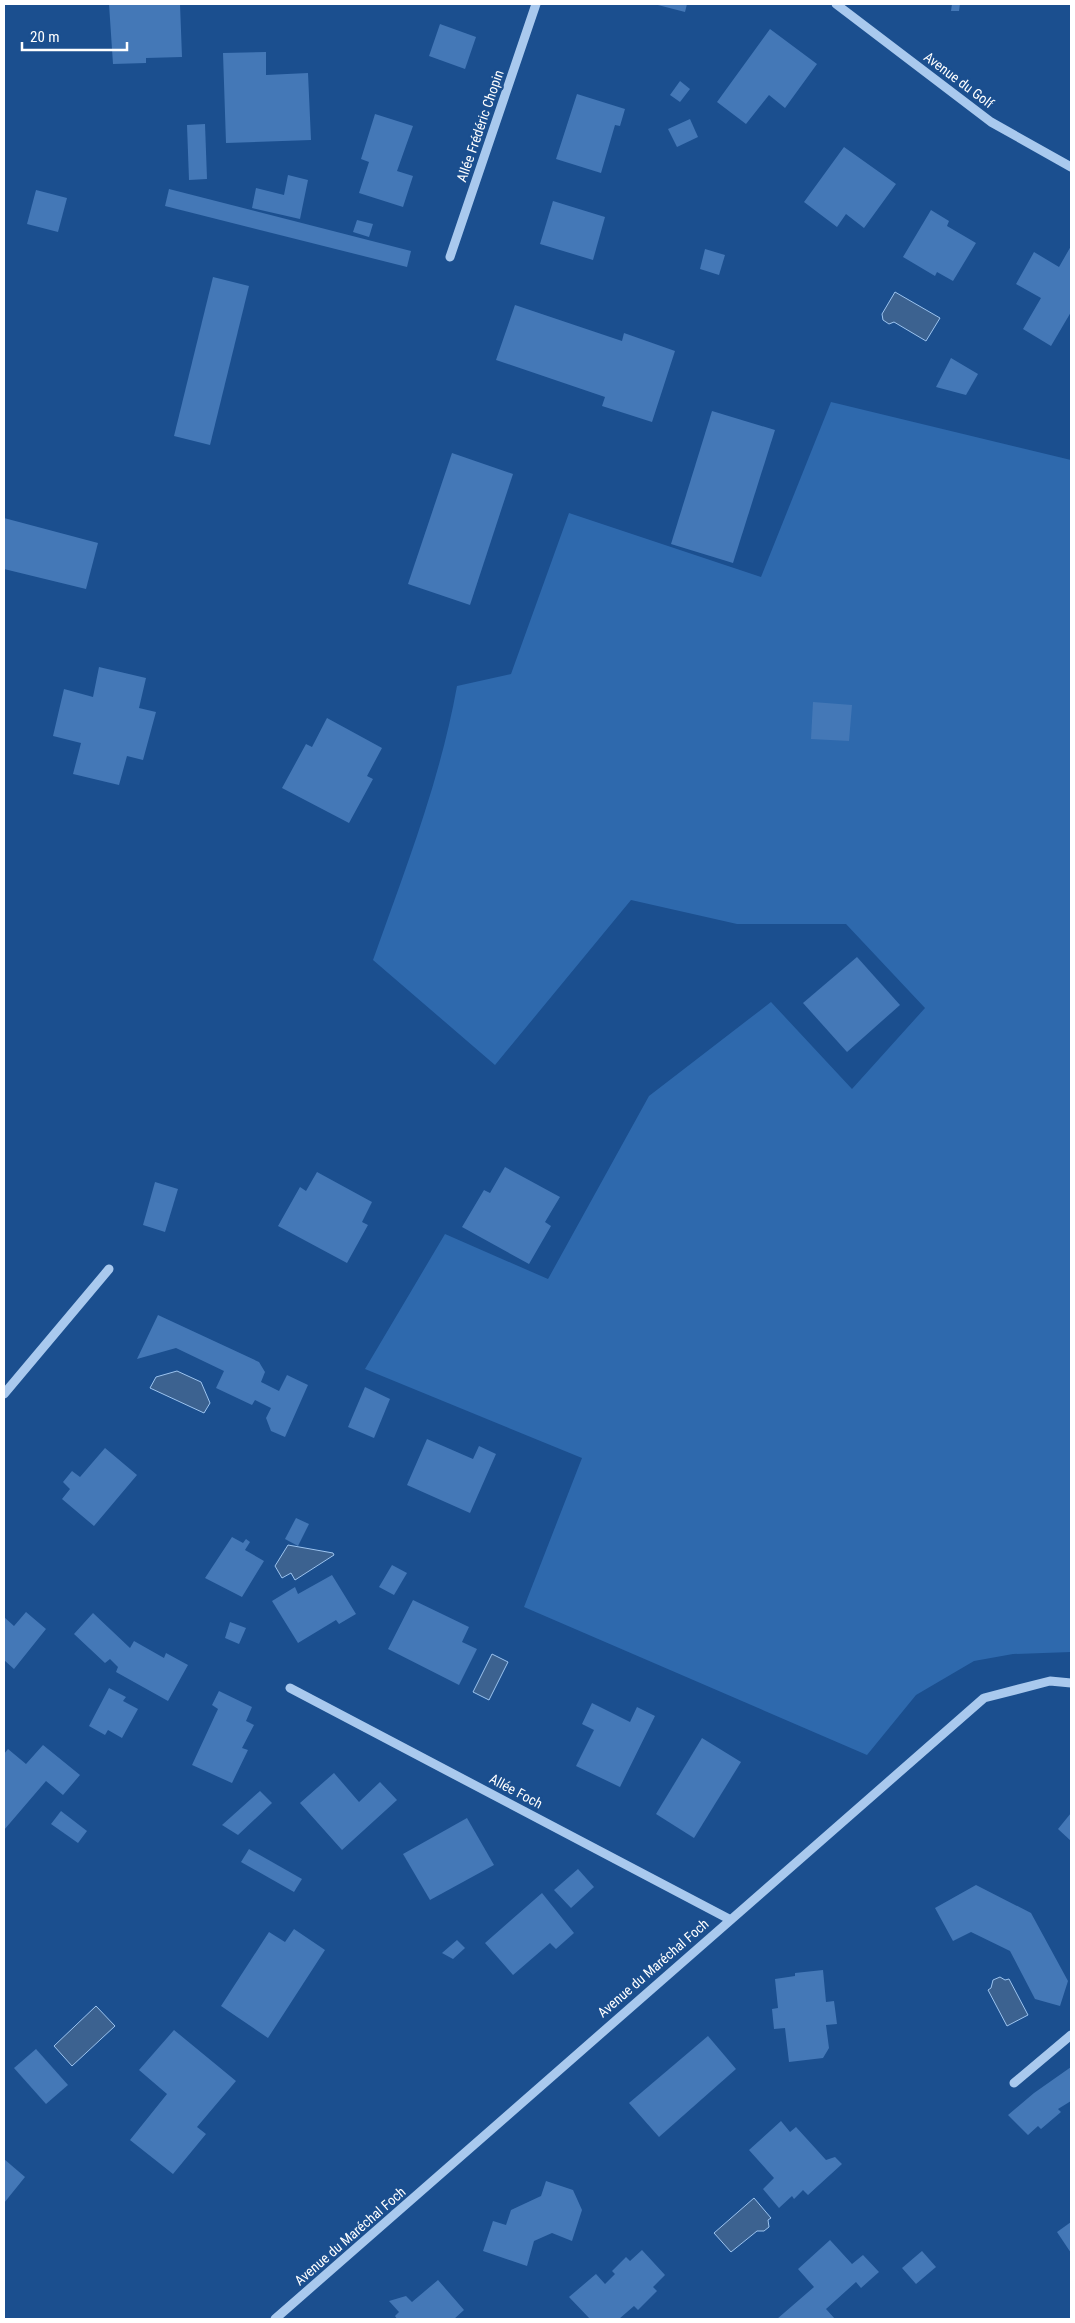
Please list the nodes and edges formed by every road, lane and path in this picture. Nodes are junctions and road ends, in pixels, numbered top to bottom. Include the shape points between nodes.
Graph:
1 (536, 4) edge
2 (836, 4) edge
3 (1071, 167) edge
4 (450, 257) dead end
5 (109, 1269) dead end
6 (4, 1394) edge
7 (1071, 1683) edge
8 (290, 1688) dead end
9 (729, 1919) junction
10 (1071, 2035) edge
11 (1014, 2083) dead end
12 (275, 2319) edge

1 - 4 street, Allée Frédéric Chopin
2 - 3 street, Avenue du Golf via 991,122
5 - 6 street
7 - 9 street, Avenue du Maréchal Foch via 1050,1681 984,1698
8 - 9 street, Allée Foch
9 - 12 street, Avenue du Maréchal Foch
10 - 11 street

